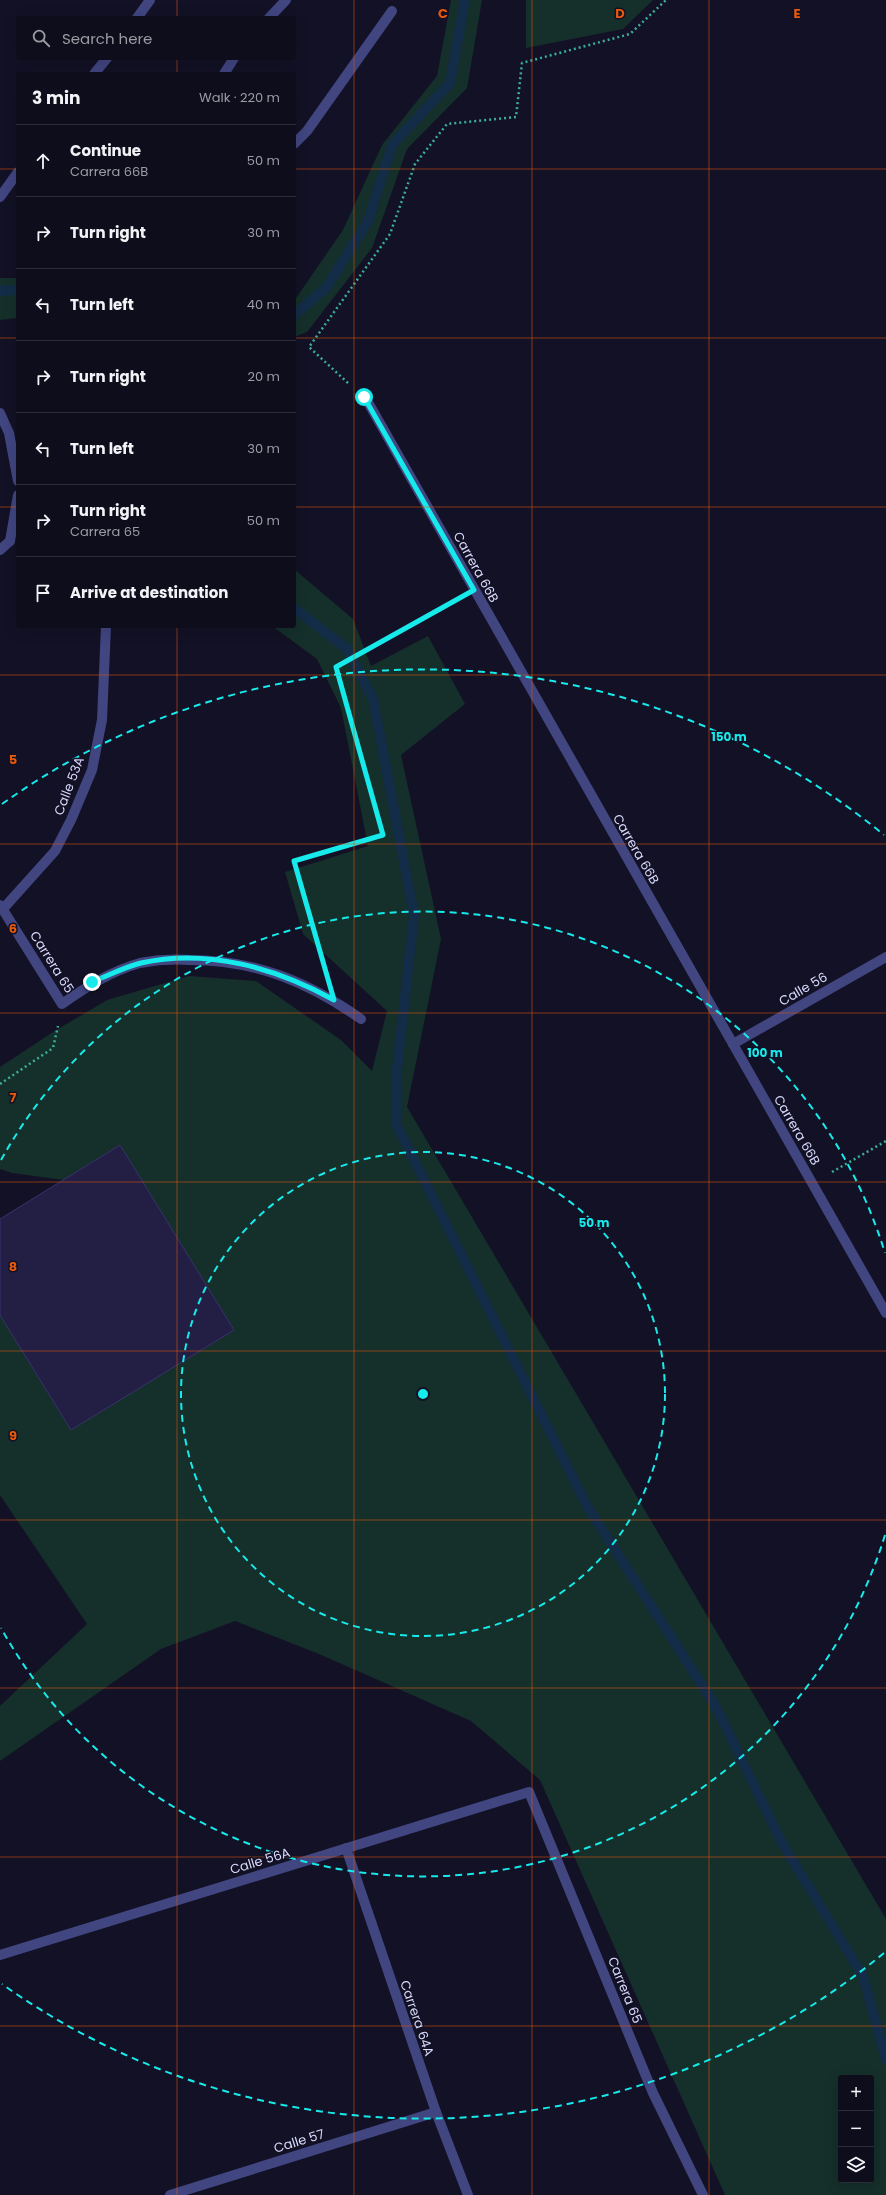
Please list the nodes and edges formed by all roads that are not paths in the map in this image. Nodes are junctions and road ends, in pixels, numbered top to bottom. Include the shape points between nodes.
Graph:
1 (150, 0) edge
2 (286, 0) edge
3 (392, 12) dead end
4 (138, 16) edge
5 (272, 16) edge
6 (105, 60) edge
7 (233, 60) edge
8 (96, 72) edge
9 (225, 72) edge
10 (296, 142) edge
11 (16, 175) edge
12 (0, 197) edge
13 (364, 397) road end
14 (0, 413) edge
15 (16, 470) edge
16 (16, 518) edge
17 (14, 542) edge
18 (0, 550) edge
19 (106, 628) edge
20 (1, 907) edge
21 (886, 956) edge
22 (361, 1019) dead end
23 (733, 1044) junction
24 (886, 1313) edge
25 (529, 1792) joint
26 (346, 1848) junction
27 (0, 1955) edge
28 (436, 2112) junction
29 (170, 2195) edge
30 (468, 2195) edge
31 (702, 2195) edge

1 - 4 street
2 - 5 street
3 - 10 street via 307,131
6 - 8 street
7 - 9 street
11 - 12 street
13 - 23 street, Carrera 66B
14 - 15 street via 9,433
16 - 17 street
17 - 18 street
19 - 20 street, Calle 53A via 102,720 92,770 72,820 55,851
20 - 22 street, Carrera 65 via 62,1004 92,982 140,964 207,960 273,972 304,984 334,1000
21 - 23 street, Calle 56
23 - 24 street, Carrera 66B
25 - 26 street, Calle 56A
25 - 31 street, Carrera 65 via 653,2093
26 - 27 street, Calle 56A
26 - 28 street, Carrera 64A
28 - 29 street, Calle 57
28 - 30 street, Carrera 64A

